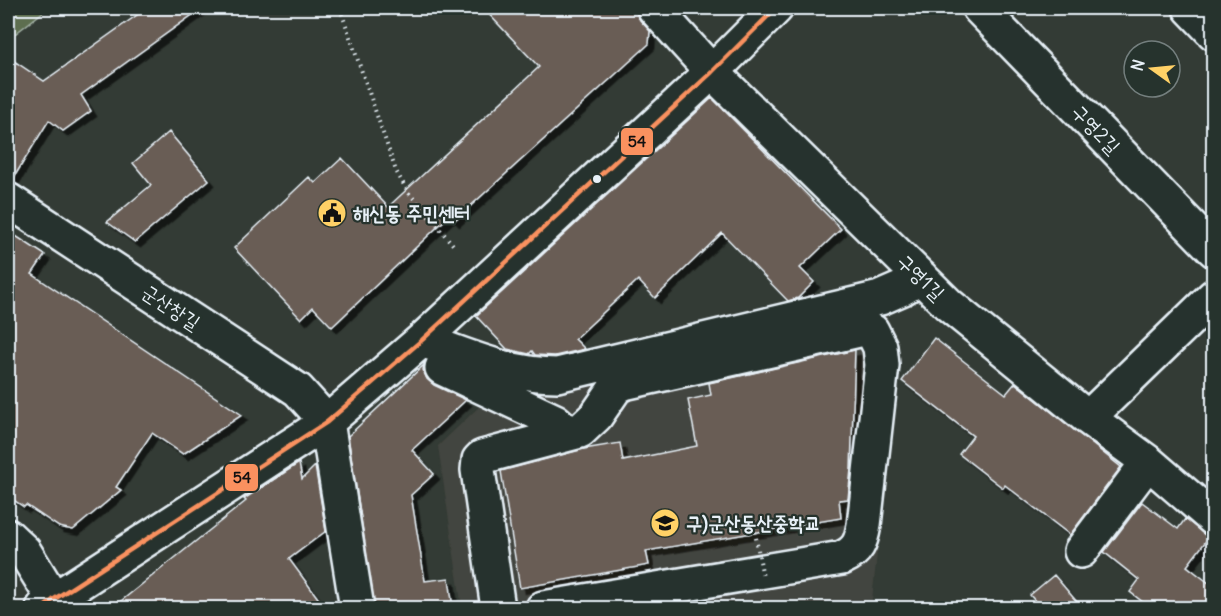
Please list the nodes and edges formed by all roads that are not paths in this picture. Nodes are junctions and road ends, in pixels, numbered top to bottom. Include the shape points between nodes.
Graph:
1 (654, 8) edge
2 (776, 8) edge
3 (979, 8) edge
4 (1190, 8) edge
5 (1214, 33) edge
6 (712, 72) junction
7 (8, 200) edge
8 (1214, 250) edge
9 (921, 277) junction
10 (1214, 296) edge
11 (414, 347) junction
12 (1088, 418) junction
13 (327, 422) junction
14 (566, 434) junction
15 (1148, 462) junction
16 (1214, 519) edge
17 (8, 536) edge
18 (1081, 551) dead end
19 (350, 604) edge
20 (52, 606) edge
21 (498, 609) edge
22 (543, 609) edge

1 - 6 street, 구영1길
2 - 6 street
3 - 8 street, 구영2길
4 - 5 street
6 - 9 street, 구영1길
6 - 11 street
7 - 13 street, 군산창길 via 298,390
9 - 11 street via 880,298 557,375 505,369
9 - 12 street, 구영1길
10 - 12 street
11 - 13 street
11 - 14 street via 444,369 555,421
12 - 15 street, 구영1길
13 - 19 street
13 - 20 street
14 - 21 street via 479,460
14 - 22 street via 584,428 616,387 624,384 864,329 876,335 882,356 864,525 860,544 852,554
15 - 16 street, 구영1길
15 - 18 street
17 - 20 street via 24,551

